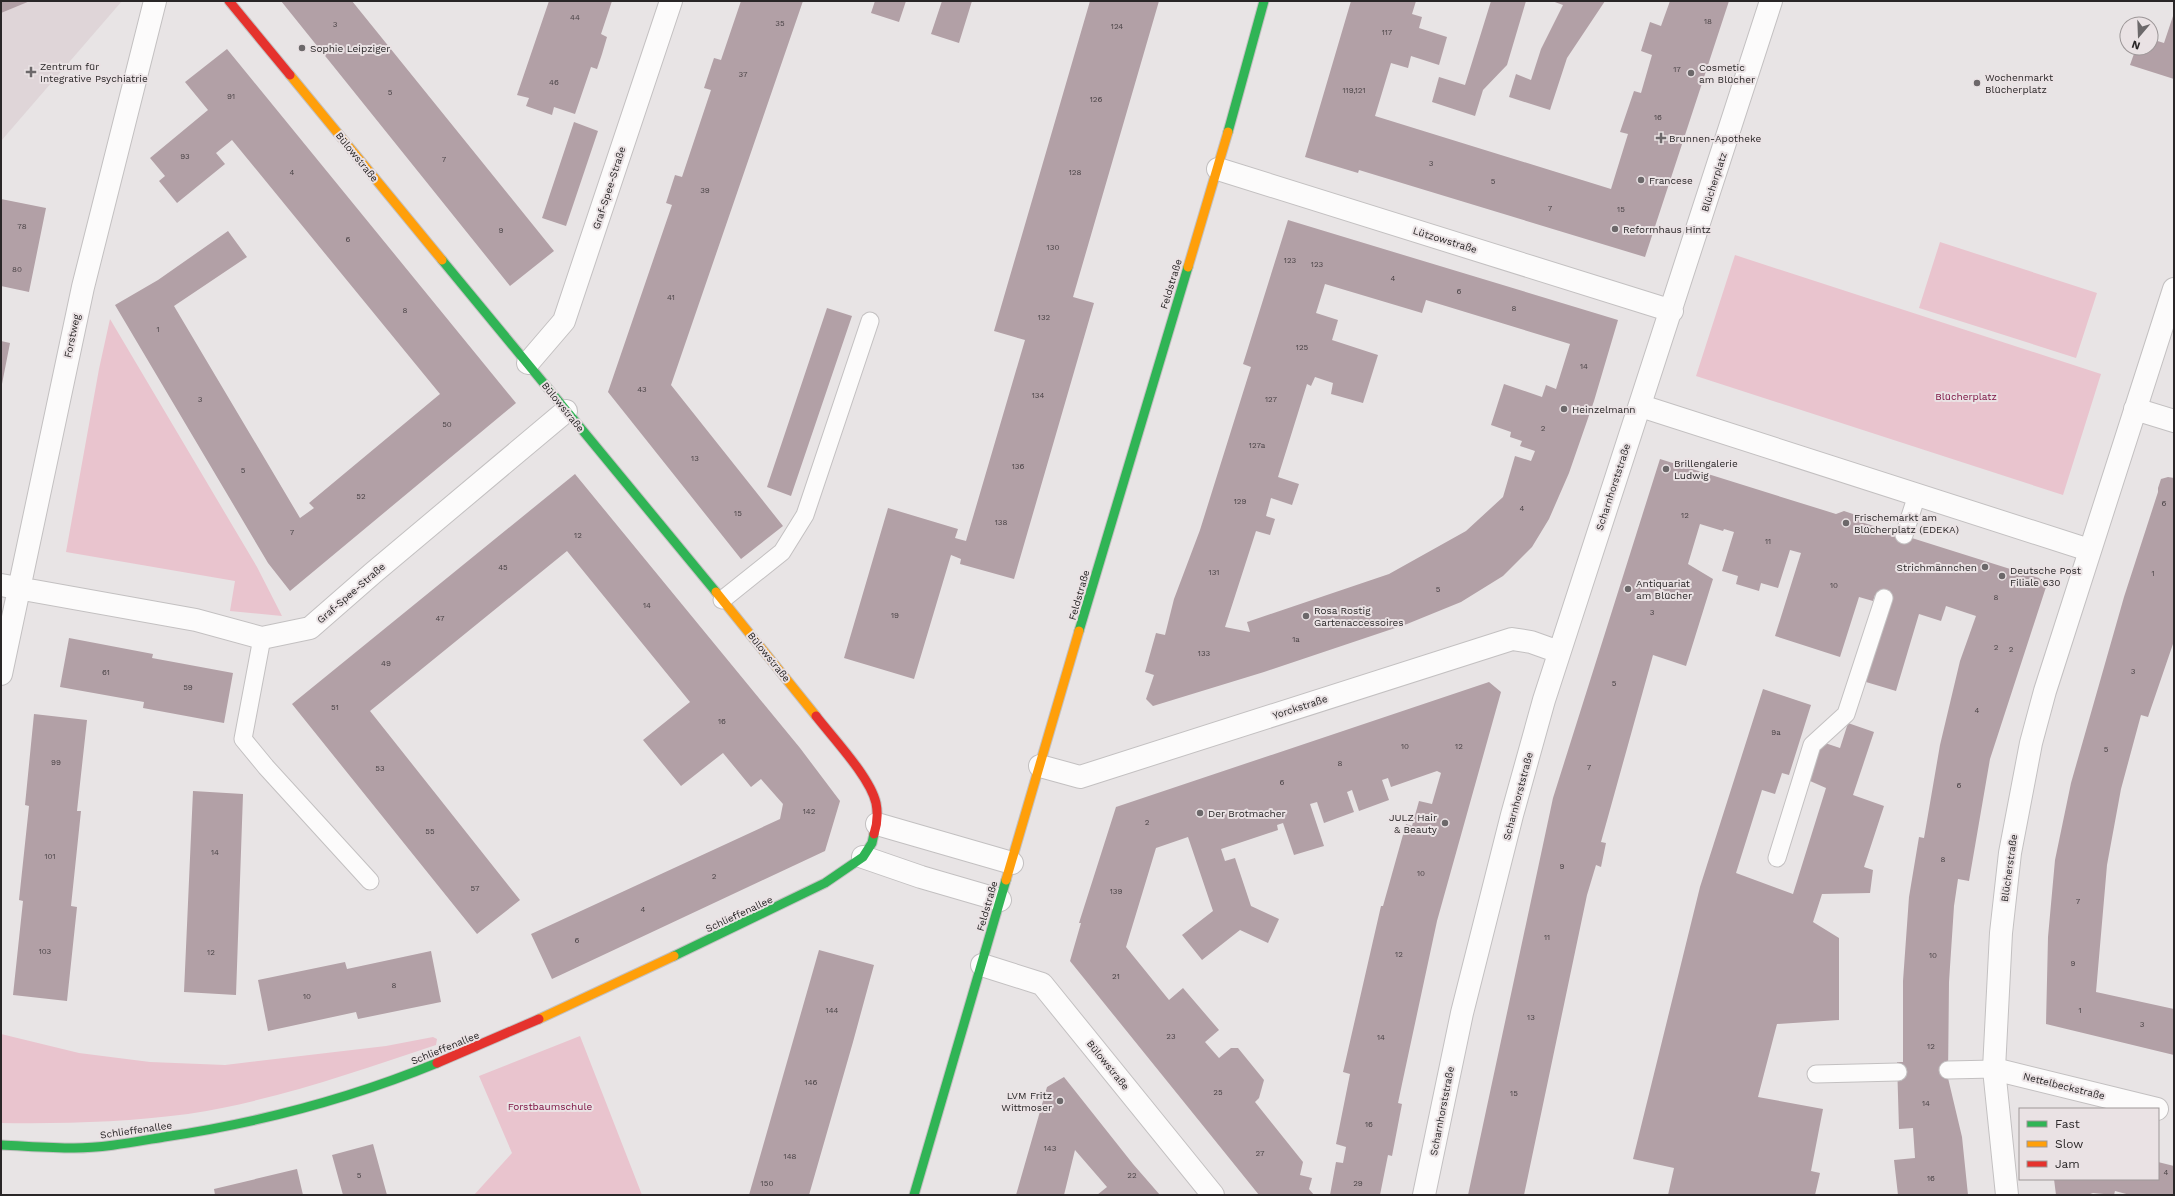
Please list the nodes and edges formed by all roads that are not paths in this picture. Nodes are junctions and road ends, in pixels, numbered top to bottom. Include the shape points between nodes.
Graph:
1 (155, 1) edge
2 (229, 1) edge
3 (671, 1) edge
4 (1264, 1) edge
5 (1771, 1) edge
6 (1218, 169) junction
7 (2174, 289) edge
8 (1672, 311) junction
9 (870, 321) dead end
10 (528, 364) junction
11 (1640, 406) junction
12 (2135, 409) junction
13 (566, 411) junction
14 (2174, 421) edge
15 (1916, 495) junction
16 (1904, 536) dead end
17 (2089, 550) junction
18 (10, 587) edge
19 (1884, 598) dead end
20 (722, 600) junction
21 (262, 638) junction
22 (1559, 652) junction
23 (1, 674) edge
24 (1040, 766) junction
25 (877, 824) junction
26 (862, 857) junction
27 (1777, 858) dead end
28 (1012, 863) junction
29 (370, 881) dead end
30 (1000, 900) junction
31 (982, 965) junction
32 (1994, 1069) junction
33 (1948, 1070) dead end
34 (1898, 1072) dead end
35 (1816, 1074) dead end
36 (2154, 1108) edge
37 (2159, 1109) edge
38 (2174, 1113) edge
39 (1, 1145) edge
40 (914, 1195) edge
41 (1213, 1195) edge
42 (1424, 1195) edge
43 (2007, 1195) edge

1 - 18 street, Forstweg
2 - 10 street, Bülowstraße
3 - 10 street, Graf-Spee-Straße via 564,321
4 - 6 street, Feldstraße
5 - 8 street, Blücherplatz
6 - 8 street, Lützowstraße
6 - 24 street, Feldstraße
7 - 12 street
8 - 11 street, Blücherplatz
9 - 20 lane via 805,515 782,552
10 - 13 street, Bülowstraße
11 - 15 street
11 - 22 street, Scharnhorststraße
12 - 14 street
12 - 17 street
13 - 20 street, Bülowstraße
13 - 21 street, Graf-Spee-Straße via 310,628
15 - 16 lane
15 - 17 street
17 - 32 street, Blücherstraße via 2031,743 2010,852 2001,933
18 - 21 street, Graf-Spee-Straße via 196,620
18 - 23 street, Forstweg
19 - 27 lane via 1846,714 1812,745
20 - 25 street, Bülowstraße via 781,670 863,777 876,803
21 - 29 lane via 243,739
22 - 24 street, Yorckstraße via 1512,639 1080,777
22 - 42 street, Scharnhorststraße via 1512,815 1462,1013
24 - 28 street, Feldstraße
25 - 26 street, Bülowstraße via 872,844
25 - 28 street
26 - 30 street
26 - 39 street, Schlieffenallee via 825,883 774,909 500,1037 405,1076 313,1107 218,1129 101,1146 74,1148
28 - 30 street, Feldstraße
30 - 31 street, Feldstraße
31 - 40 street, Feldstraße
31 - 41 street, Bülowstraße via 1042,984
32 - 33 lane
32 - 36 street, Nettelbeckstraße
32 - 43 street, Blücherstraße
34 - 35 lane
37 - 38 street, Nettelbeckstraße

